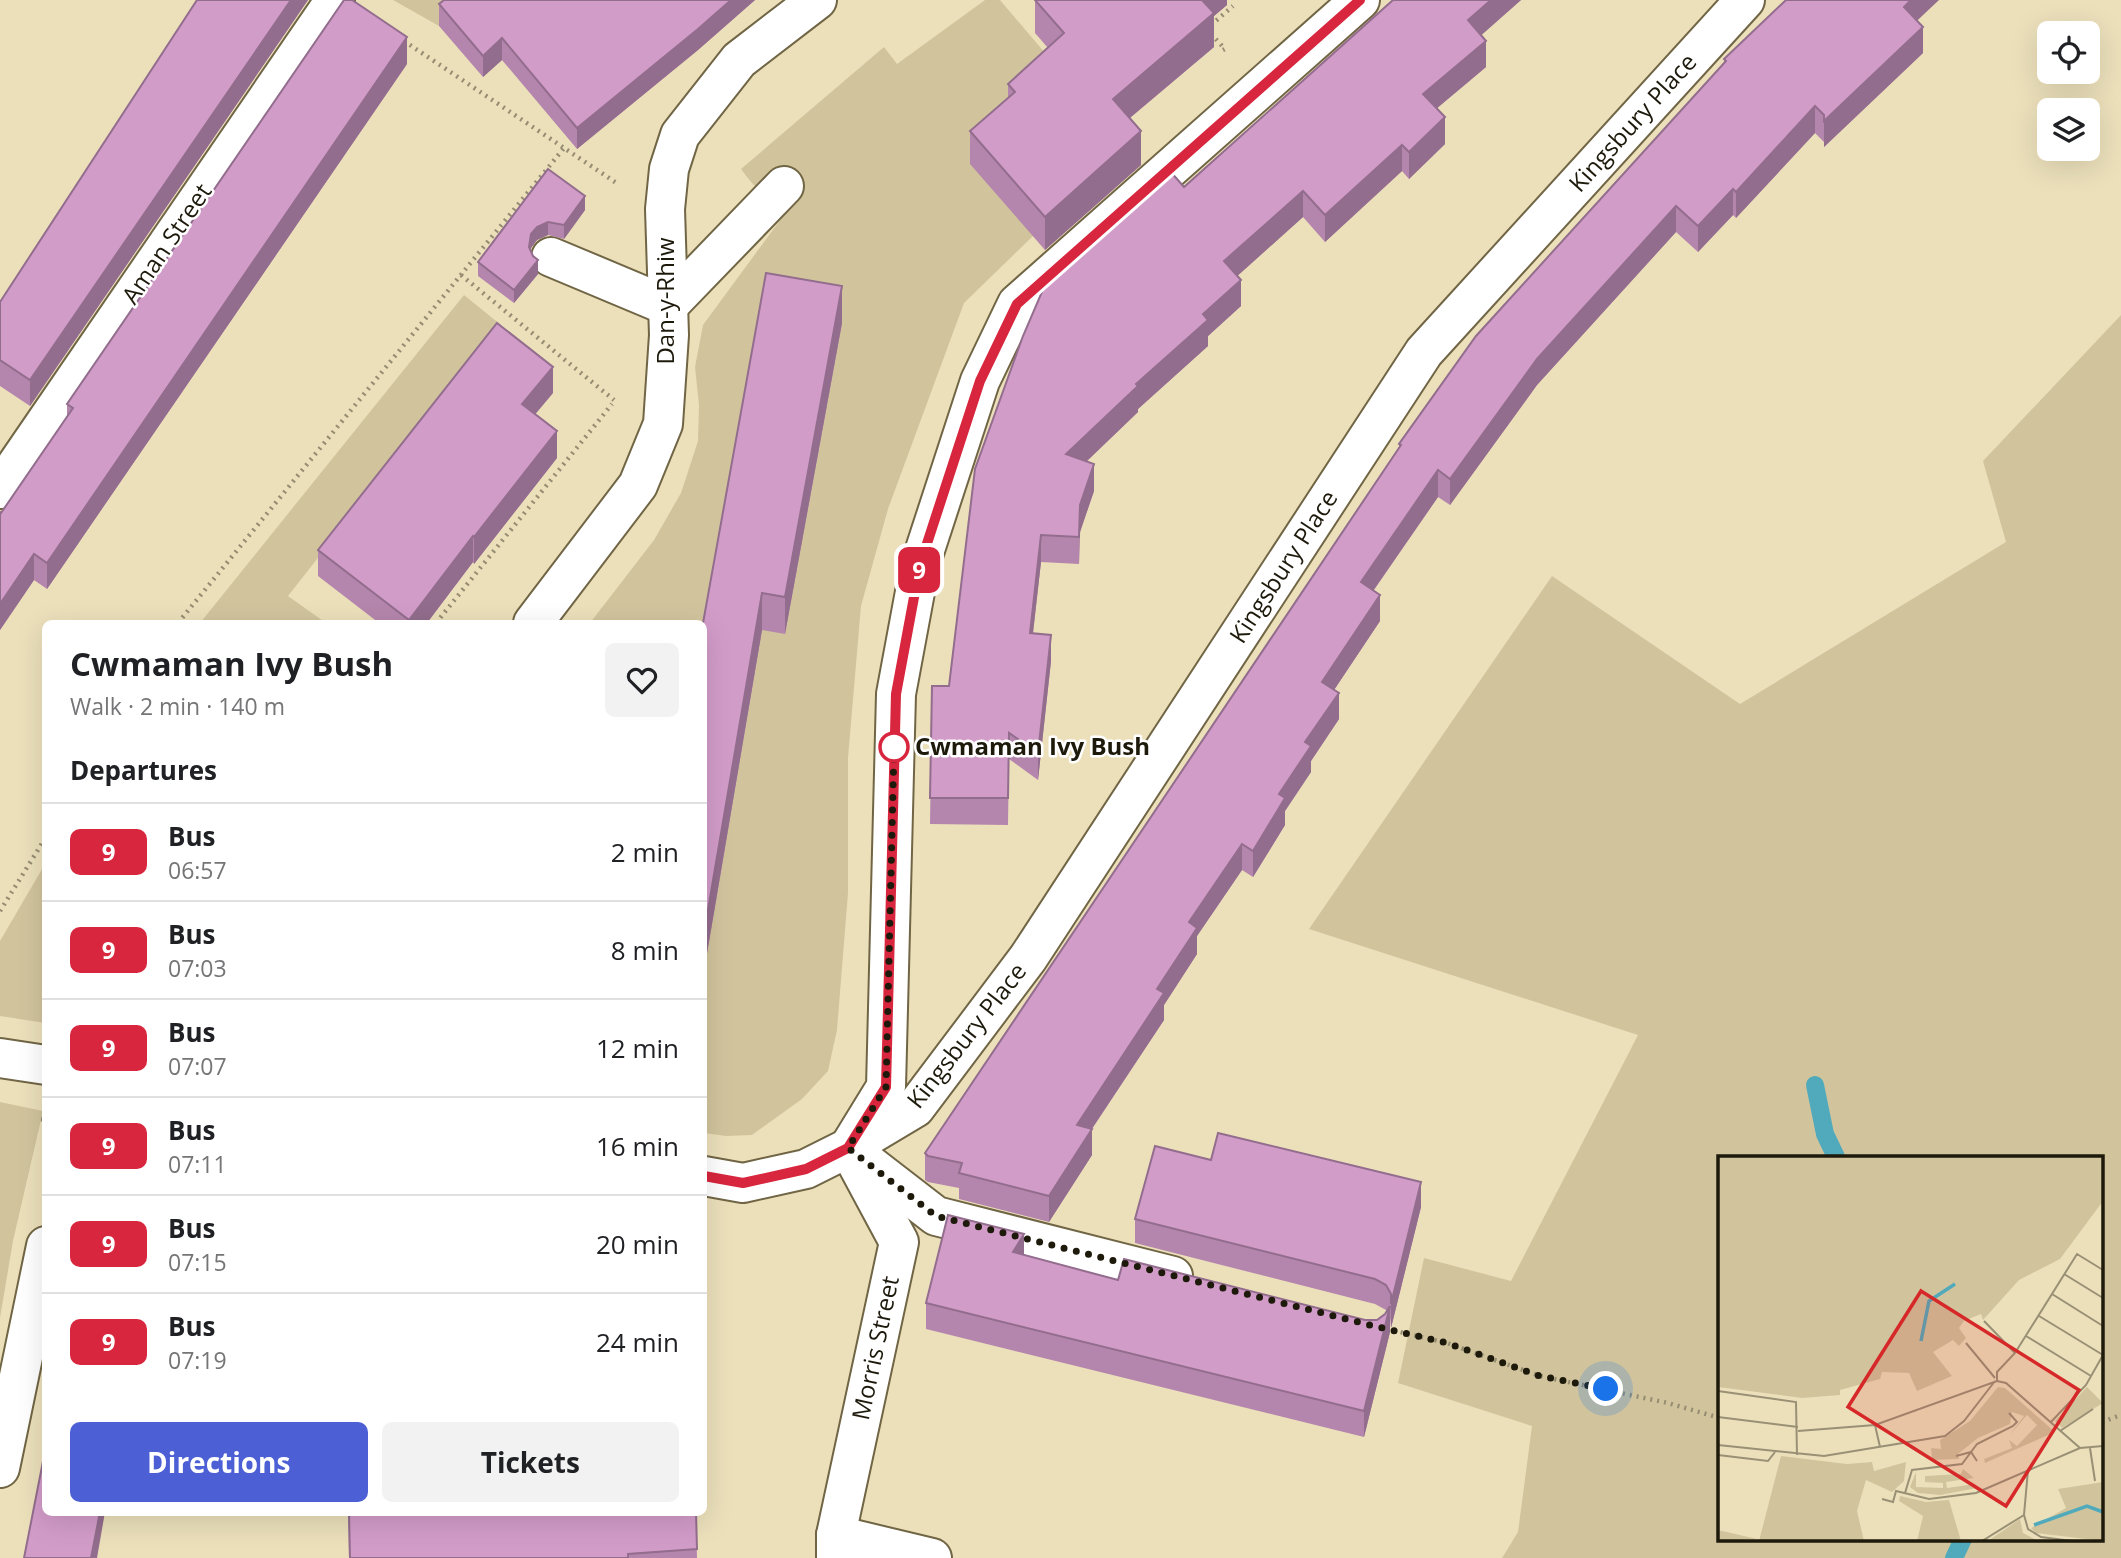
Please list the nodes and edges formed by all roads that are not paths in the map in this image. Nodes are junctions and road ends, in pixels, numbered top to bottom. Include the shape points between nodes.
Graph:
1 (335, 0) edge
2 (817, 0) edge
3 (1360, 0) edge
4 (1745, 0) edge
5 (784, 186) dead end
6 (551, 257) dead end
7 (667, 306) junction
8 (3, 477) edge
9 (535, 620) edge
10 (0, 1058) edge
11 (42, 1064) edge
12 (848, 1148) junction
13 (707, 1177) edge
14 (42, 1265) edge
15 (1207, 1284) edge
16 (0, 1468) edge
17 (836, 1546) edge
18 (932, 1558) edge

1 - 8 street, Aman Street
2 - 7 street, Dan-y-Rhiw via 739,60 680,135 669,169 665,216
3 - 12 street via 1017,304 980,381 920,565 896,694 886,1087
4 - 12 street, Kingsbury Place via 1424,352 1028,958 915,1108
5 - 7 street
6 - 7 street
7 - 9 street, Dan-y-Rhiw via 663,424 638,485
10 - 11 street
12 - 13 street, Kingsbury Place via 806,1169 743,1183
12 - 15 street via 936,1216
12 - 17 street, Morris Street via 900,1241
14 - 16 street
17 - 18 street

